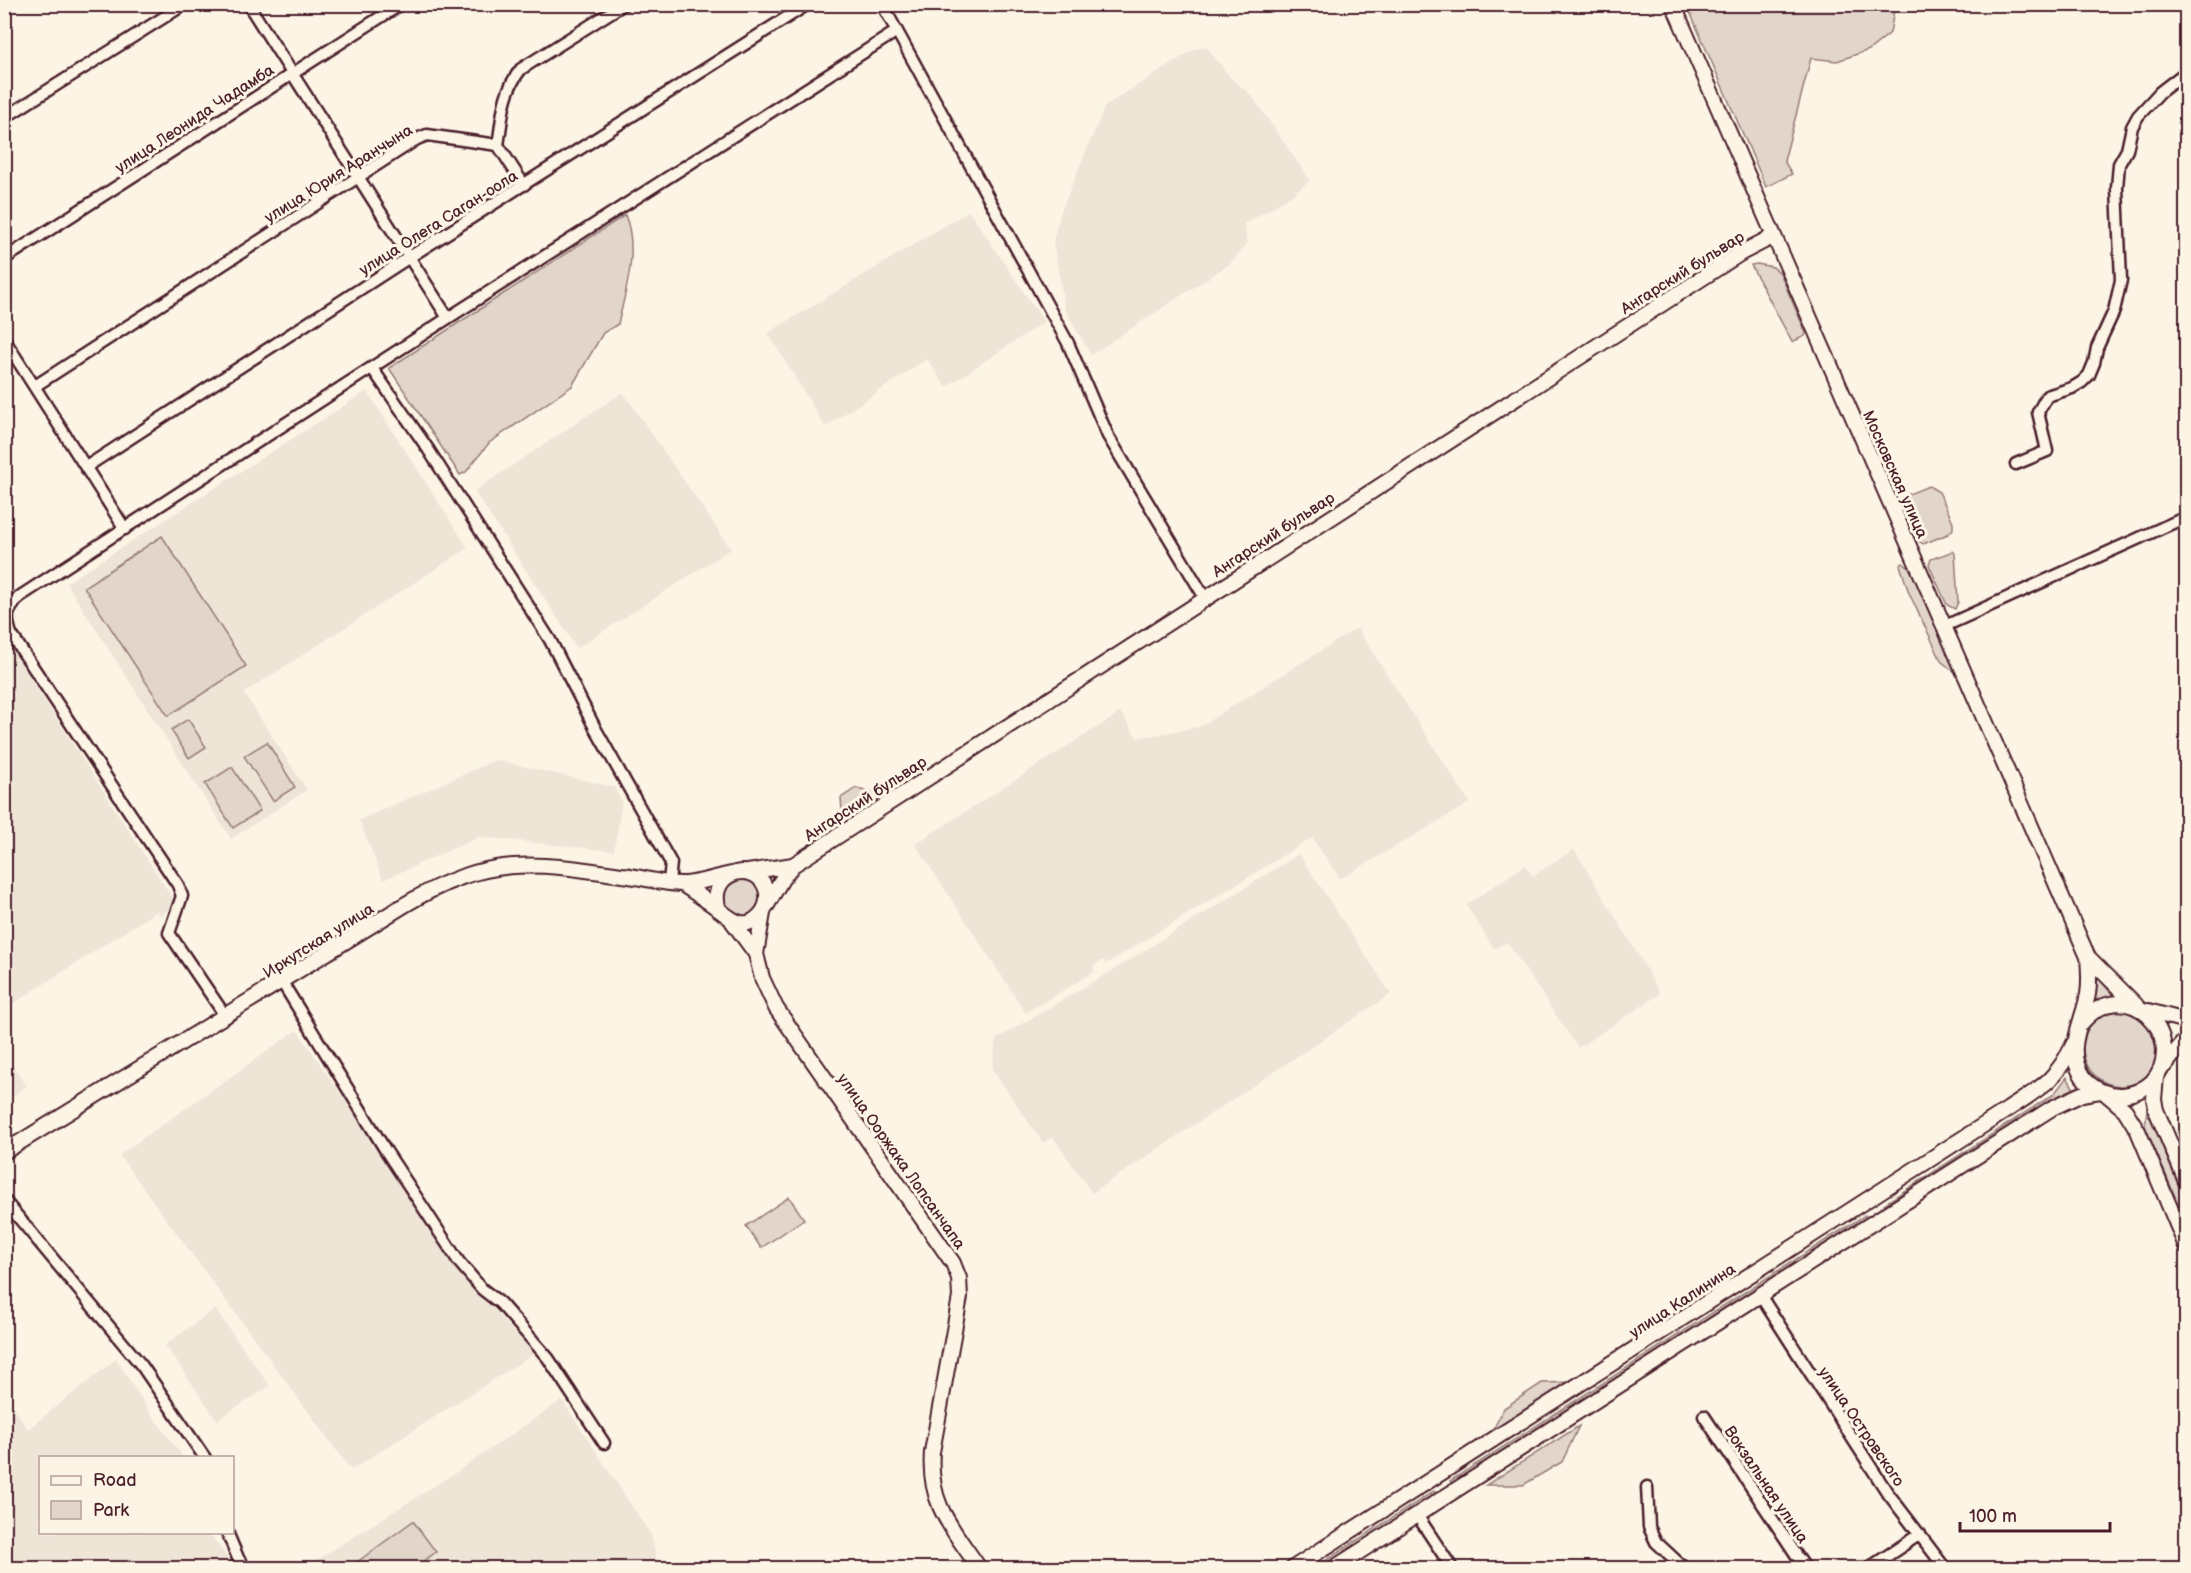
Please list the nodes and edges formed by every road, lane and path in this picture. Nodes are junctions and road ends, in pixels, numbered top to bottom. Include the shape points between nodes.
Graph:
1 (185, 4) edge
2 (248, 4) edge
3 (401, 4) edge
4 (624, 4) edge
5 (808, 4) edge
6 (882, 4) edge
7 (1673, 4) edge
8 (897, 31) junction
9 (2187, 72) edge
10 (291, 74) junction
11 (4, 118) edge
12 (498, 145) junction
13 (356, 177) junction
14 (524, 185) junction
15 (1773, 236) junction
16 (408, 258) junction
17 (4, 259) edge
18 (448, 318) junction
19 (4, 339) edge
20 (372, 368) junction
21 (36, 386) junction
22 (2016, 464) dead end
23 (86, 467) junction
24 (2187, 517) edge
25 (125, 529) junction
26 (1205, 598) junction
27 (1945, 626) junction
28 (793, 865) junction
29 (747, 872) junction
30 (731, 874) junction
31 (676, 883) junction
32 (765, 909) junction
33 (719, 910) junction
34 (732, 921) junction
35 (756, 954) junction
36 (2088, 957) junction
37 (282, 982) junction
38 (2139, 1007) junction
39 (226, 1017) junction
40 (2187, 1021) edge
41 (2080, 1025) junction
42 (2187, 1039) edge
43 (2074, 1043) junction
44 (2159, 1074) junction
45 (2102, 1092) junction
46 (4, 1152) edge
47 (2187, 1181) edge
48 (1874, 1197) junction
49 (4, 1200) edge
50 (1886, 1215) junction
51 (2187, 1246) edge
52 (1760, 1295) junction
53 (1704, 1416) dead end
54 (604, 1443) dead end
55 (204, 1456) edge
56 (1443, 1473) junction
57 (1647, 1487) dead end
58 (1454, 1491) junction
59 (1417, 1515) junction
60 (227, 1534) edge
61 (1920, 1534) junction
62 (245, 1569) edge
63 (979, 1569) edge
64 (1293, 1569) edge
65 (1334, 1569) edge
66 (1452, 1569) edge
67 (1684, 1569) edge
68 (1805, 1569) edge
69 (1869, 1569) edge
70 (1944, 1569) edge

1 - 11 street
2 - 10 street
3 - 10 street, улица Леонида Чадамба
4 - 12 street via 521,69 506,95
5 - 14 street, улица Олега Саган-оола
6 - 8 street
7 - 15 main road, Московская улица
8 - 18 street
8 - 26 street via 1068,343 1108,436
9 - 22 street via 2160,92 2138,117 2119,164 2121,280 2114,311 2091,369 2082,382 2047,396 2038,412 2047,451
10 - 13 street
10 - 17 street, улица Леонида Чадамба
12 - 13 street, улица Юрия Аранчына via 427,135
12 - 14 street
13 - 16 street
13 - 21 street, улица Юрия Аранчына
14 - 16 street, улица Олега Саган-оола
15 - 26 main road, Ангарский бульвар
15 - 27 main road, Московская улица
16 - 18 street
16 - 23 street, улица Олега Саган-оола
18 - 20 street
19 - 21 street
20 - 25 street
20 - 31 street via 550,640 671,862
21 - 23 street
23 - 25 street
24 - 27 street
25 - 39 street via 19,597 9,610 7,621 11,634 178,885 182,896 169,933
26 - 28 main road, Ангарский бульвар
27 - 36 main road, Московская улица
28 - 29 main road, Ангарский бульвар
28 - 32 main road, Ангарский бульвар
29 - 30 main road
29 - 32 main road via 766,888
30 - 31 main road, Иркутская улица
30 - 33 main road via 719,885
31 - 33 main road, Иркутская улица
31 - 37 main road, Иркутская улица via 536,864 475,872 425,893
32 - 34 main road via 748,922
32 - 35 main road, улица Ооржака Лопсанчапа
33 - 34 main road
34 - 35 main road, улица Ооржака Лопсанчапа
35 - 63 main road, улица Ооржака Лопсанчапа via 776,1008 946,1251 959,1278 960,1297 931,1471 942,1512
36 - 38 main road, Московская улица
36 - 41 main road, Московская улица via 2088,993
37 - 39 main road, Иркутская улица
37 - 54 street via 459,1262 548,1358
38 - 40 main road
38 - 41 main road via 2105,1005
38 - 44 main road via 2152,1015 2164,1035 2165,1059
39 - 46 main road, Иркутская улица
41 - 43 main road
42 - 44 main road
43 - 45 main road via 2078,1069 2085,1080
43 - 48 main road, улица Калинина via 2054,1077
44 - 45 main road via 2136,1092
44 - 47 main road via 2156,1110
45 - 50 main road via 2082,1094 2052,1108
45 - 51 main road via 2125,1110 2138,1131
48 - 50 main road
48 - 56 main road, улица Калинина
49 - 55 street via 142,1366
50 - 52 main road
52 - 58 main road
52 - 61 street, улица Островского via 1887,1492
53 - 68 street, Вокзальная улица
56 - 58 main road
56 - 64 main road, улица Калинина
57 - 67 street via 1649,1527 1656,1542
58 - 59 main road
59 - 65 main road
59 - 66 street
60 - 62 street
61 - 69 street
61 - 70 street, улица Островского

